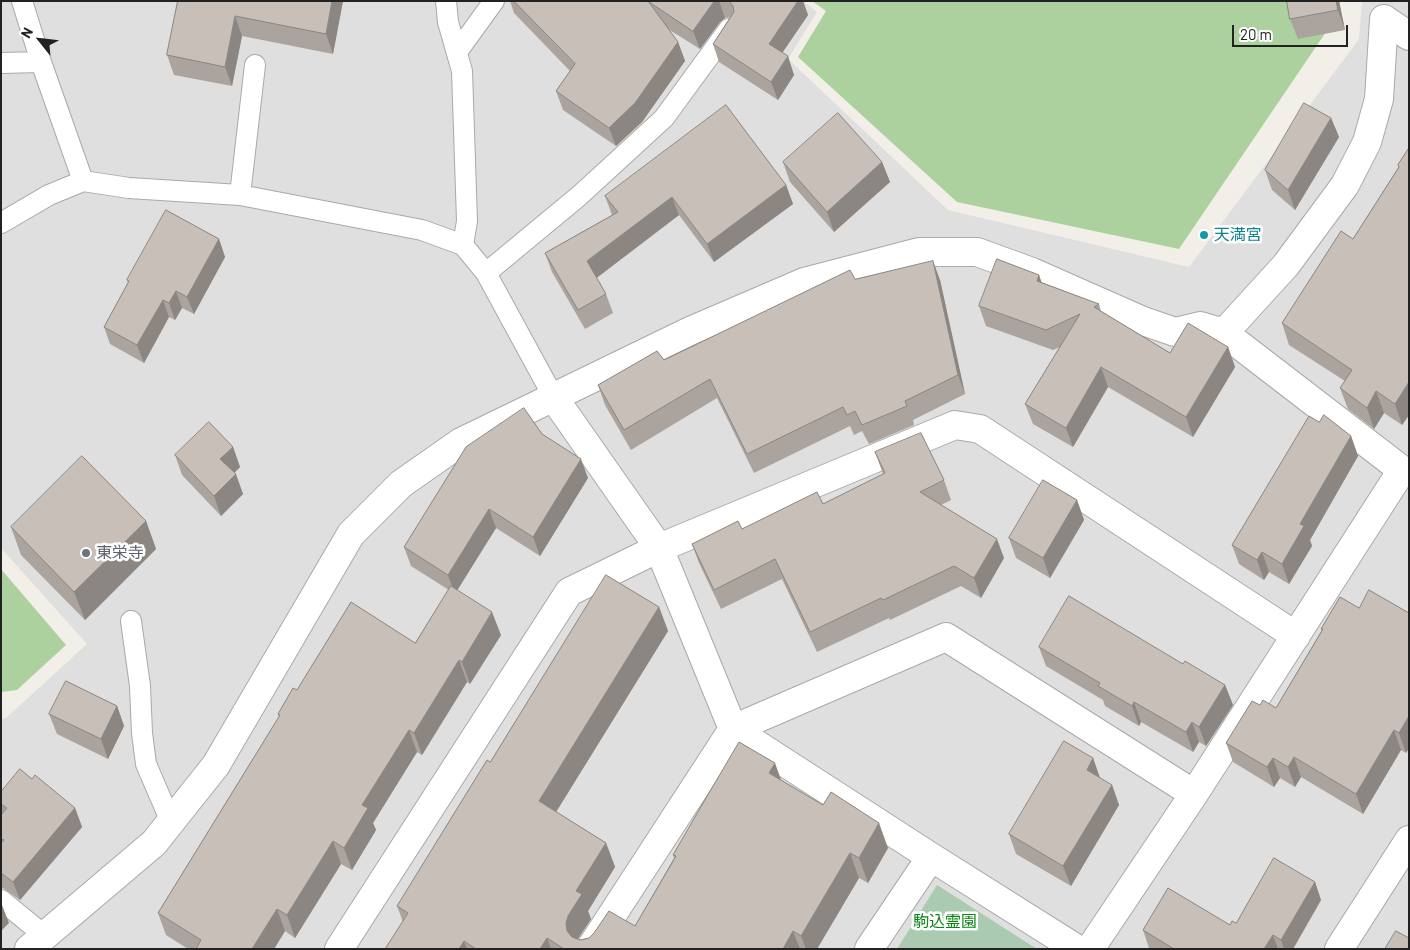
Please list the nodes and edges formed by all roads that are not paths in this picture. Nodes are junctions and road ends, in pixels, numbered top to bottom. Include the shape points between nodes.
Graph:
1 (22, 1) edge
2 (446, 1) edge
3 (494, 1) edge
4 (1382, 10) edge
5 (729, 29) edge
6 (1409, 36) edge
7 (457, 52) junction
8 (41, 62) junction
9 (1, 63) edge
10 (255, 65) dead end
11 (83, 181) junction
12 (240, 195) junction
13 (1, 223) edge
14 (463, 245) junction
15 (486, 273) junction
16 (1224, 333) junction
17 (554, 398) junction
18 (659, 548) junction
19 (131, 621) dead end
20 (1296, 636) junction
21 (733, 728) junction
22 (1194, 794) junction
23 (171, 822) junction
24 (1409, 840) edge
25 (931, 857) junction
26 (1, 900) edge
27 (37, 942) edge
28 (339, 949) edge
29 (590, 949) edge
30 (868, 949) edge
31 (1077, 949) edge
32 (1090, 949) edge
33 (1340, 949) edge

1 - 8 lane
2 - 7 lane
3 - 7 lane
4 - 6 street
4 - 16 street via 1378,99 1367,142 1350,177 1286,265
5 - 15 lane via 664,118 580,196
7 - 14 lane via 462,71 467,221
8 - 9 lane
8 - 11 lane
10 - 12 lane
11 - 12 lane via 129,188
11 - 13 lane via 49,195
12 - 14 lane via 422,230
14 - 15 lane
15 - 17 lane
16 - 17 street via 1200,326 1175,332 977,252 919,252 804,282 690,331
16 - 20 street via 1402,470
17 - 18 street
17 - 23 street via 461,442 401,484 351,534 216,765
18 - 20 street via 955,425 980,429
18 - 21 street
18 - 28 street via 568,592
19 - 23 lane via 146,764
20 - 22 street
21 - 22 street via 946,637
21 - 25 street
21 - 29 street
22 - 32 street
23 - 27 street via 154,843
24 - 33 street
25 - 30 street
25 - 31 street
26 - 27 lane

